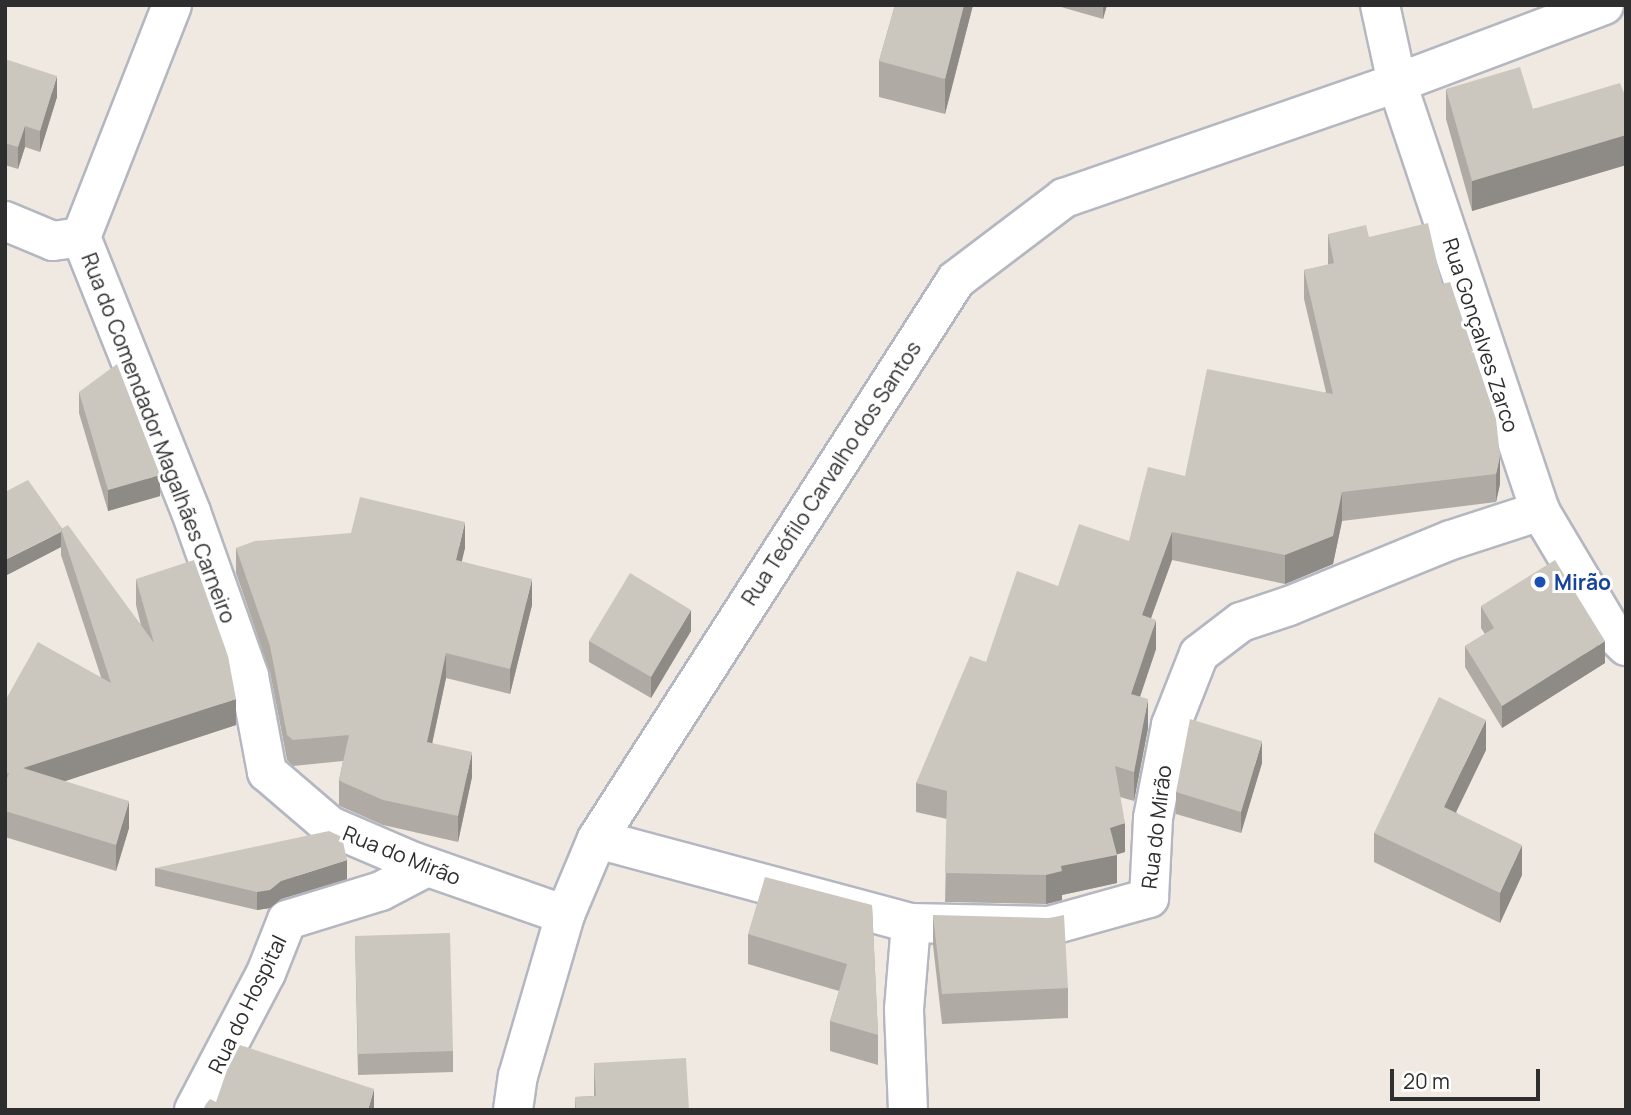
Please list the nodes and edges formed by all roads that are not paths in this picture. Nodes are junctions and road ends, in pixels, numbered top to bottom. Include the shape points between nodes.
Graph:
1 (172, 5) edge
2 (1380, 5) edge
3 (1604, 5) edge
4 (1397, 83) junction
5 (5, 221) edge
6 (81, 237) junction
7 (1540, 511) junction
8 (1626, 646) edge
9 (250, 676) joint
10 (597, 839) junction
11 (427, 867) junction
12 (565, 915) junction
13 (911, 923) junction
14 (194, 1110) edge
15 (513, 1110) edge
16 (908, 1110) edge

1 - 6 street, Rua do Comendador Magalhães Carneiro
2 - 4 street, Rua Gonçalves Zarco
3 - 4 street, Rua Teófilo Carvalho dos Santos
4 - 7 street, Rua Gonçalves Zarco
4 - 10 street, Rua Teófilo Carvalho dos Santos via 1063,198 956,280
5 - 6 street via 53,241
6 - 9 street, Rua do Comendador Magalhães Carneiro via 191,512
7 - 8 street, Rua Gonçalves Zarco via 1612,632
7 - 13 street, Rua do Mirão via 1451,540 1241,622 1199,654 1171,725 1153,818 1149,898 1049,926
9 - 11 street, Rua do Mirão via 267,772 330,827
10 - 12 street, Rua Teófilo Carvalho dos Santos
10 - 13 street, Rua do Mirão
11 - 12 street, Rua do Mirão
11 - 14 street, Rua do Hospital via 381,891 287,920 266,972
12 - 15 street, Rua Teófilo Carvalho dos Santos via 518,1076
13 - 16 street via 904,1009

